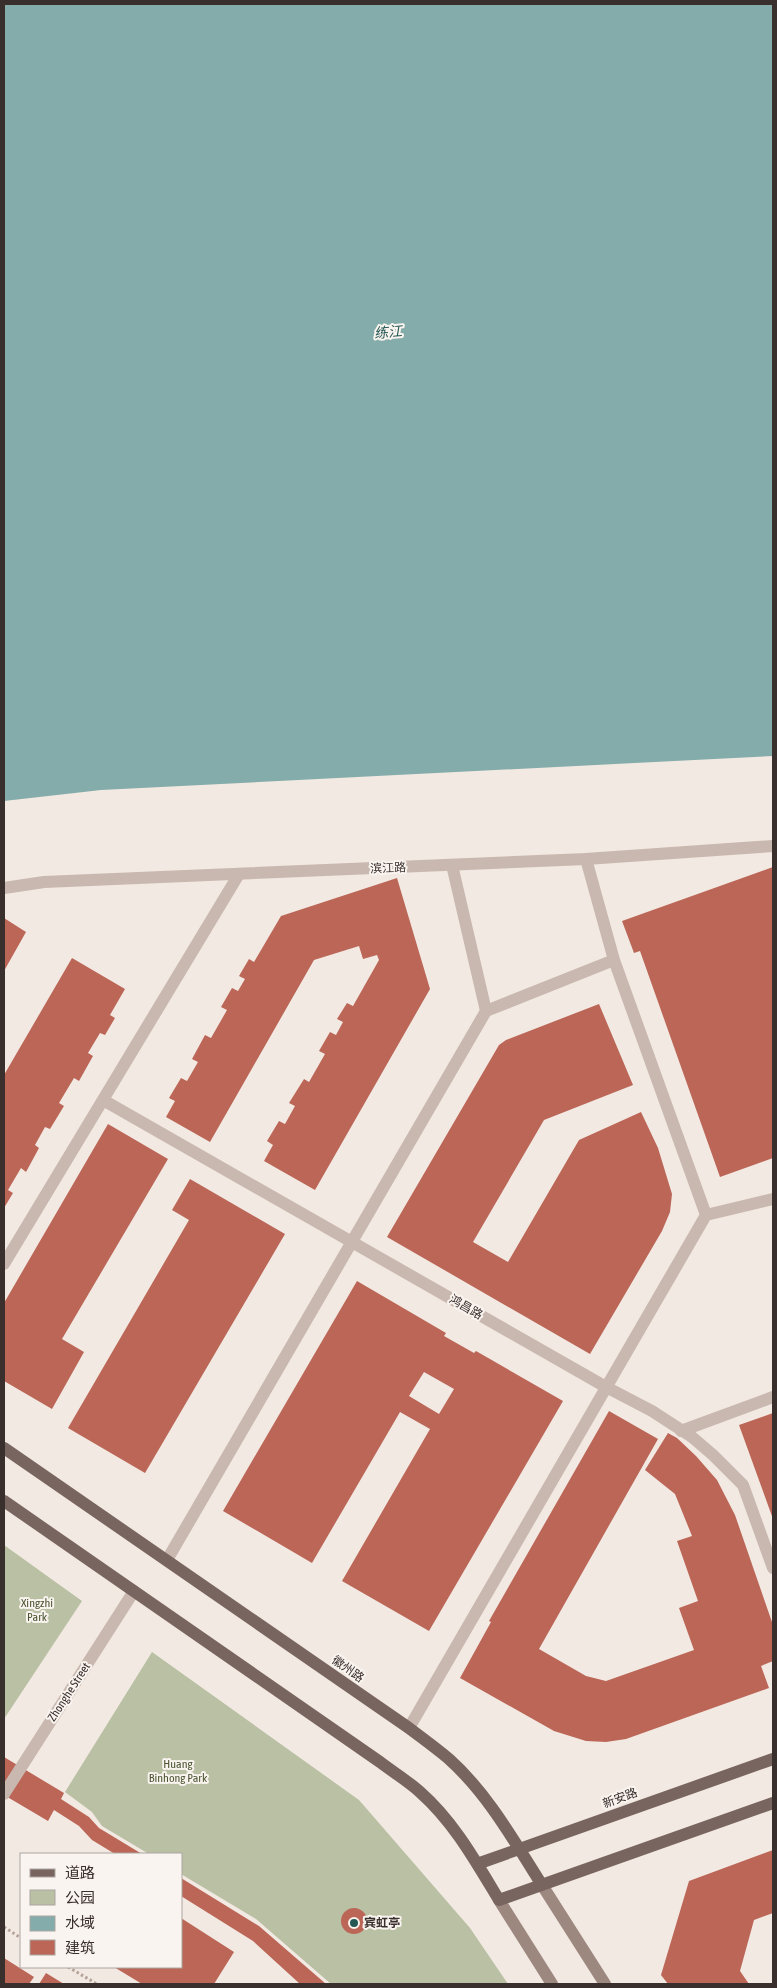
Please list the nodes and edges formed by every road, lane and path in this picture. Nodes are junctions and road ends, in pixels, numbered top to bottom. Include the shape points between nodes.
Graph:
1 (773, 846) edge
2 (586, 859) junction
3 (452, 865) junction
4 (239, 874) junction
5 (4, 888) edge
6 (614, 960) junction
7 (486, 1010) junction
8 (102, 1100) junction
9 (773, 1198) edge
10 (706, 1215) junction
11 (352, 1242) junction
12 (4, 1264) edge
13 (606, 1387) junction
14 (773, 1397) edge
15 (681, 1431) junction
16 (4, 1448) edge
17 (4, 1501) edge
18 (167, 1560) junction
19 (773, 1568) edge
20 (134, 1591) junction
21 (409, 1728) junction
22 (773, 1759) edge
23 (4, 1794) edge
24 (773, 1803) edge
25 (519, 1849) junction
26 (477, 1864) junction
27 (542, 1885) junction
28 (500, 1900) junction
29 (4, 1927) edge
30 (20, 1937) edge
31 (70, 1968) edge
32 (96, 1984) edge
33 (552, 1984) edge
34 (605, 1984) edge

1 - 2 street, 滨江路
2 - 3 street, 滨江路
2 - 6 street
3 - 4 street, 滨江路
3 - 7 street
4 - 5 street, 滨江路 via 44,882
4 - 8 street
6 - 7 street
6 - 10 street
7 - 11 street
8 - 11 street, 鸿昌路
8 - 12 street
9 - 10 street
10 - 13 street
11 - 13 street, 鸿昌路
11 - 18 street
13 - 15 street, 鸿昌路 via 652,1411
13 - 21 street
14 - 15 street
15 - 19 street, 鸿昌路 via 713,1455 744,1485
16 - 18 main road, 徽州路
17 - 20 main road
18 - 21 main road, 徽州路
20 - 23 street, Zhonghe Street
20 - 26 main road via 420,1792 460,1838
21 - 25 main road, 徽州路 via 449,1759 474,1785
22 - 25 main road, 新安路
24 - 27 main road
25 - 26 main road, 新安路
25 - 27 main road, 徽州路
26 - 28 main road
27 - 28 main road
27 - 34 main road, 徽州路
28 - 33 main road
29 - 30 path
31 - 32 path

